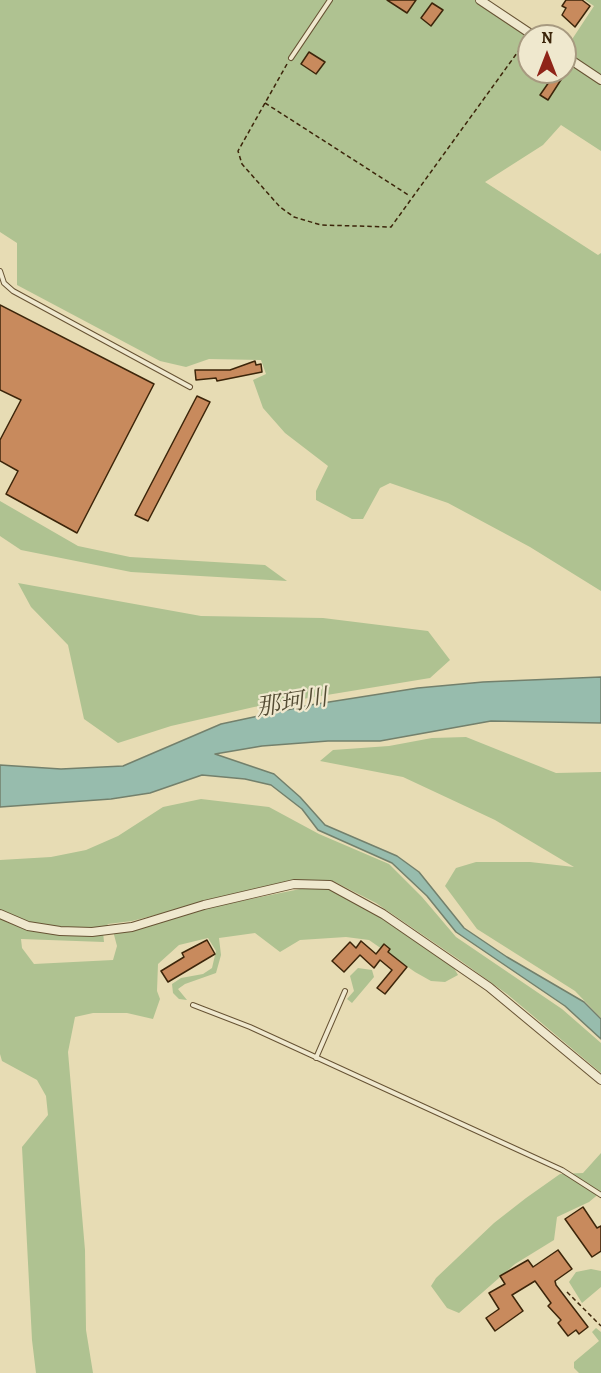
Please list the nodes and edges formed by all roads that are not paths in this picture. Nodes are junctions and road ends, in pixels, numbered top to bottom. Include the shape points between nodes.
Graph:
1 (330, 0) edge
2 (480, 0) edge
3 (517, 25) edge
4 (291, 58) road end
5 (577, 64) edge
6 (601, 80) edge
7 (0, 271) edge
8 (190, 387) dead end
9 (0, 914) edge
10 (345, 991) dead end
11 (193, 1005) dead end
12 (316, 1058) junction
13 (601, 1080) edge
14 (601, 1195) edge

1 - 4 lane
2 - 3 street
5 - 6 street
7 - 8 lane via 4,283 13,291
9 - 13 street via 28,926 92,932 132,927 294,884 330,885 383,914 489,987
10 - 12 lane
11 - 12 lane
12 - 14 lane via 562,1170

